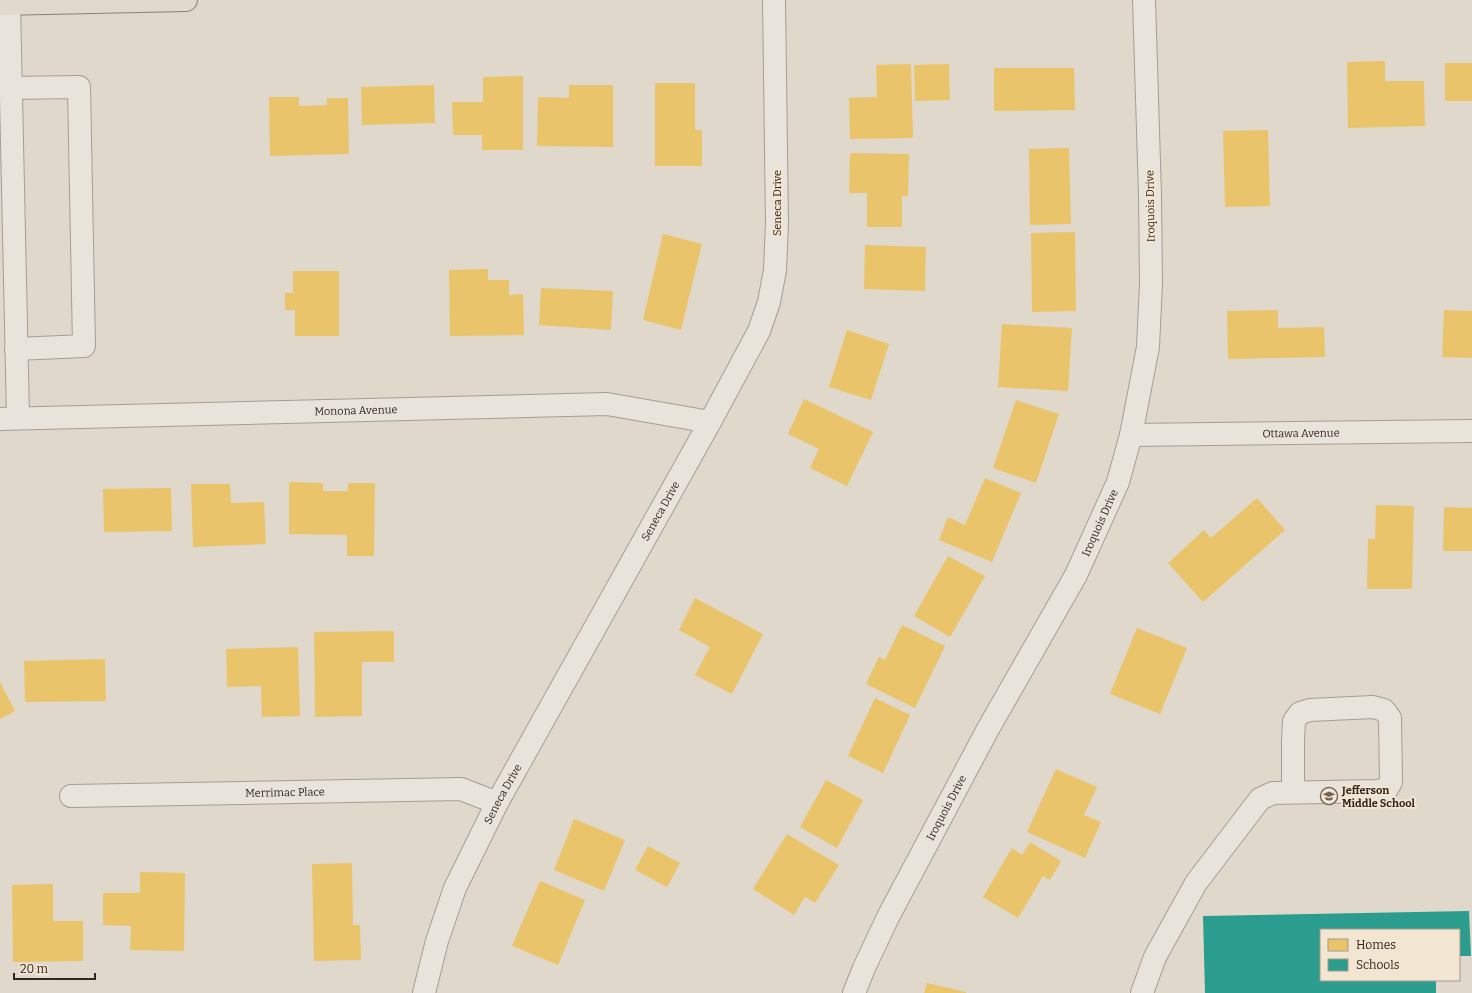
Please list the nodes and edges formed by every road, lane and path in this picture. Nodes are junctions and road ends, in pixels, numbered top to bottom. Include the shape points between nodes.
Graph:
1 (186, 0) edge
2 (774, 0) edge
3 (1144, 0) edge
4 (61, 2) edge
5 (4, 4) edge
6 (11, 88) junction
7 (16, 349) junction
8 (9, 418) edge
9 (710, 422) junction
10 (1472, 431) edge
11 (1131, 435) junction
12 (1294, 792) junction
13 (71, 796) dead end
14 (497, 803) junction
15 (424, 993) edge
16 (854, 993) edge
17 (1142, 993) edge

1 - 4 main road
2 - 9 street, Seneca Drive via 778,223 776,270 759,331
3 - 11 street, Iroquois Drive via 1151,284 1148,347
4 - 5 main road
5 - 6 street
6 - 7 street
6 - 7 street via 79,87 84,346
7 - 8 street
8 - 9 street, Monona Avenue via 607,404
9 - 14 street, Seneca Drive
10 - 11 street, Ottawa Avenue
11 - 16 street, Iroquois Drive via 1118,482 1076,576 980,743 888,917
12 - 12 street via 1387,789 1391,782 1390,718 1384,710 1366,707 1310,710 1300,713 1294,721
12 - 17 street via 1273,793 1260,799 1196,883 1155,957
13 - 14 street, Merrimac Place via 461,789
14 - 15 street, Seneca Drive via 455,888 437,941

